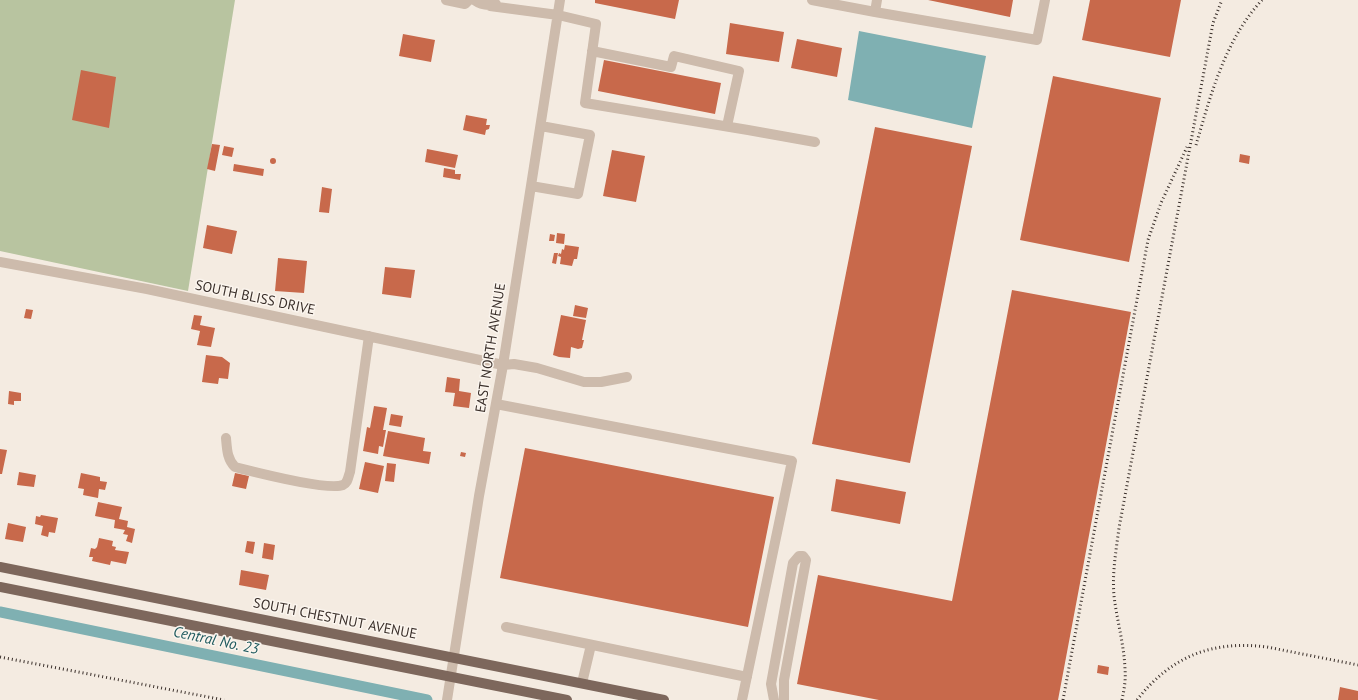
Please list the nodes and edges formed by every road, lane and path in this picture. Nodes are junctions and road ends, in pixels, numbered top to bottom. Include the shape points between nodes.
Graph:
1 (446, 0) edge
2 (470, 0) edge
3 (474, 0) edge
4 (500, 0) edge
5 (560, 0) edge
6 (812, 0) edge
7 (877, 0) edge
8 (1045, 0) edge
9 (490, 6) junction
10 (875, 12) junction
11 (558, 15) junction
12 (592, 51) junction
13 (541, 126) junction
14 (727, 126) junction
15 (815, 142) dead end
16 (531, 186) junction
17 (0, 262) edge
18 (369, 336) junction
19 (503, 364) junction
20 (627, 377) dead end
21 (496, 404) junction
22 (226, 438) dead end
23 (0, 567) edge
24 (0, 587) edge
25 (506, 627) dead end
26 (590, 645) junction
27 (455, 657) junction
28 (452, 676) junction
29 (746, 677) junction
30 (582, 683) junction
31 (448, 697) edge
32 (567, 700) edge
33 (664, 700) edge
34 (742, 700) edge
35 (774, 700) edge
36 (786, 700) edge

1 - 2 street via 465,4
3 - 9 street
4 - 9 street
5 - 11 street, EAST NORTH AVENUE
6 - 10 street
7 - 10 street
8 - 10 street via 1037,40
9 - 11 street
11 - 12 street via 596,24
11 - 13 street, EAST NORTH AVENUE
12 - 14 street via 585,103
12 - 14 street via 671,67 674,56 739,71
13 - 16 street, EAST NORTH AVENUE
13 - 16 street via 590,135 578,194
14 - 15 street
16 - 19 street, EAST NORTH AVENUE
17 - 18 street, SOUTH BLISS DRIVE via 147,289
18 - 19 street, SOUTH BLISS DRIVE
18 - 22 street via 350,472 344,485 330,487 235,467 228,455
19 - 20 street, SOUTH BLISS DRIVE via 537,368 584,382
19 - 21 street, EAST NORTH AVENUE
21 - 27 street, EAST NORTH AVENUE via 479,496
21 - 29 street via 792,461
23 - 27 main road, SOUTH CHESTNUT AVENUE
24 - 28 main road
25 - 26 street
26 - 29 street
26 - 30 street
27 - 28 street, EAST NORTH AVENUE
27 - 30 main road, SOUTH CHESTNUT AVENUE
28 - 31 street, EAST NORTH AVENUE
28 - 32 main road
29 - 34 street
30 - 33 main road, SOUTH CHESTNUT AVENUE
35 - 36 street via 771,684 793,563 799,556 803,556 806,560 784,680

